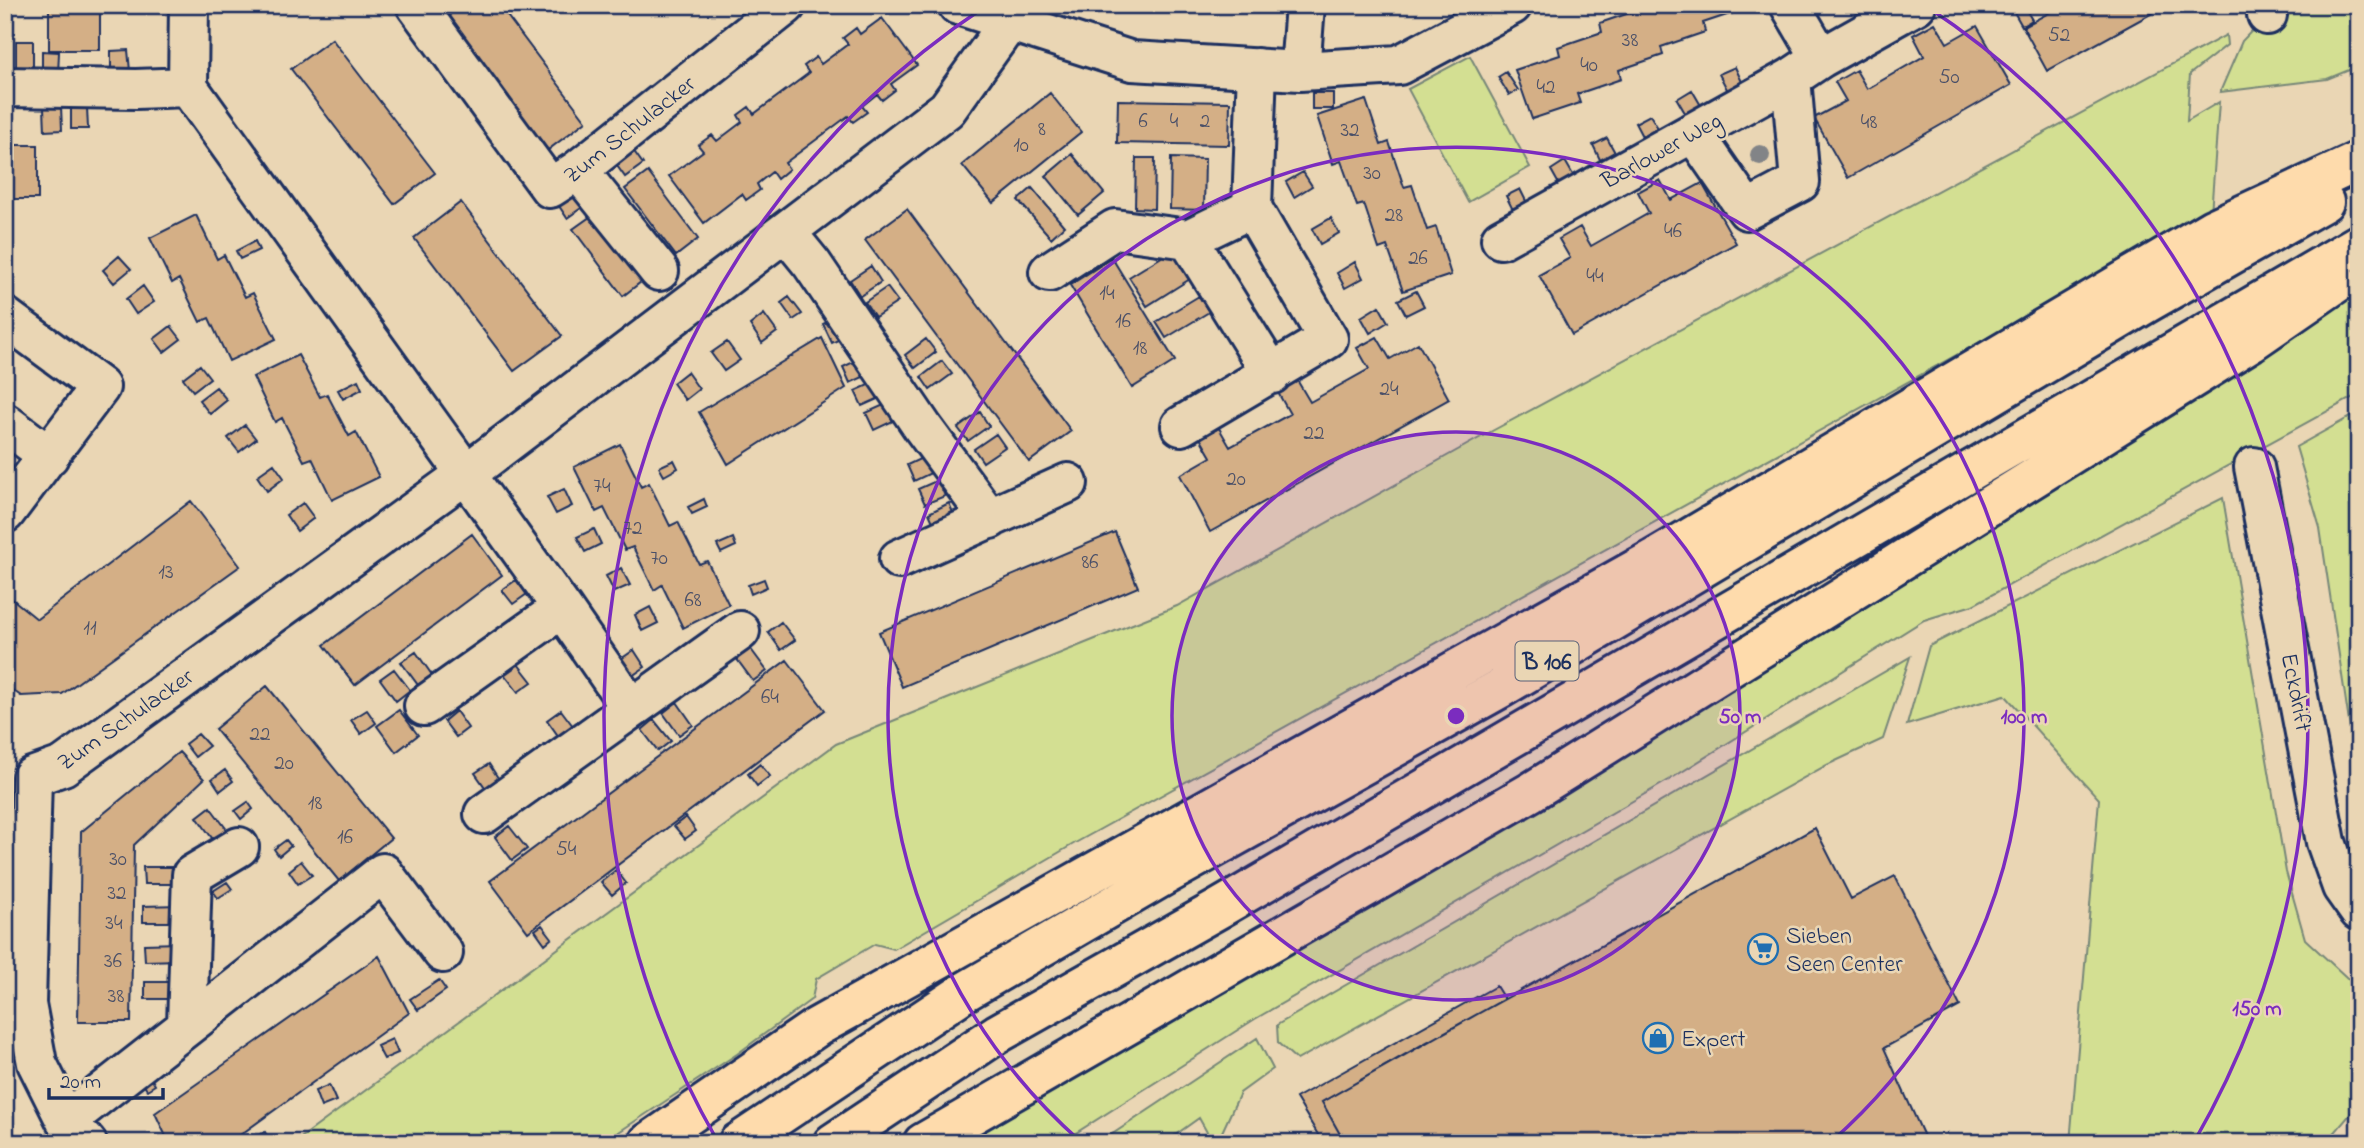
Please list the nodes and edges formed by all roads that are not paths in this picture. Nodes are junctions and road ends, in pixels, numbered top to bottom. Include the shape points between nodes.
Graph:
1 (189, 5) edge
2 (416, 5) edge
3 (786, 5) edge
4 (958, 5) edge
5 (1306, 5) edge
6 (1512, 5) edge
7 (1790, 5) edge
8 (1916, 5) edge
9 (1012, 13) edge
10 (1257, 68) junction
11 (1806, 68) junction
12 (1300, 71) junction
13 (5, 87) edge
14 (188, 87) junction
15 (1693, 132) junction
16 (2359, 162) edge
17 (578, 170) junction
18 (2359, 182) edge
19 (1252, 208) junction
20 (786, 232) junction
21 (1188, 240) junction
22 (1501, 240) dead end
23 (2359, 244) edge
24 (2359, 267) edge
25 (659, 271) dead end
26 (1049, 272) dead end
27 (5, 317) edge
28 (1272, 374) junction
29 (5, 423) edge
30 (1181, 426) dead end
31 (49, 456) junction
32 (2253, 467) dead end
33 (466, 474) junction
34 (1068, 483) dead end
35 (5, 513) edge
36 (990, 519) junction
37 (899, 559) dead end
38 (562, 608) junction
39 (740, 631) dead end
40 (424, 706) dead end
41 (631, 708) junction
42 (19, 772) edge
43 (484, 814) dead end
44 (239, 847) dead end
45 (2359, 911) edge
46 (443, 953) dead end
47 (187, 1024) junction
48 (77, 1132) edge
49 (648, 1143) edge
50 (738, 1143) edge
51 (833, 1143) edge
52 (923, 1143) edge

1 - 14 street
2 - 17 street, Zum Schulacker via 550,188
3 - 17 street, Zum Schulacker
4 - 9 street
5 - 12 street
6 - 12 street via 1399,65
7 - 11 street
8 - 11 street, Barlower Weg
9 - 10 street via 1132,61
9 - 20 street, Zum Schulacker via 947,109
10 - 12 street
10 - 19 street
11 - 15 street, Barlower Weg
11 - 15 street via 1800,182 1747,210
13 - 14 street
14 - 33 street
15 - 22 street, Barlower Weg
16 - 49 highway via 2212,229 1654,559 817,1027
17 - 25 street
18 - 50 highway, B 106 via 2135,310 1501,688 967,991
19 - 21 street
19 - 28 street via 1328,339
20 - 33 street, Zum Schulacker
20 - 36 street
21 - 26 street via 1115,229
21 - 28 street
23 - 51 highway, B 106 via 998,1034
24 - 52 highway via 2251,342 1531,792
27 - 31 street via 100,387
28 - 30 street
29 - 31 street
31 - 35 street
32 - 45 street, Eckdrift via 2326,842 2342,887
33 - 38 street
33 - 42 street, Zum Schulacker via 63,766
34 - 36 street
36 - 37 street
38 - 40 street
38 - 41 street
39 - 41 street
41 - 43 street
42 - 48 street, Zum Schulacker via 26,1004 37,1063
44 - 47 street via 192,875
46 - 47 street, Zum Schulacker via 383,873
47 - 48 street, Zum Schulacker

